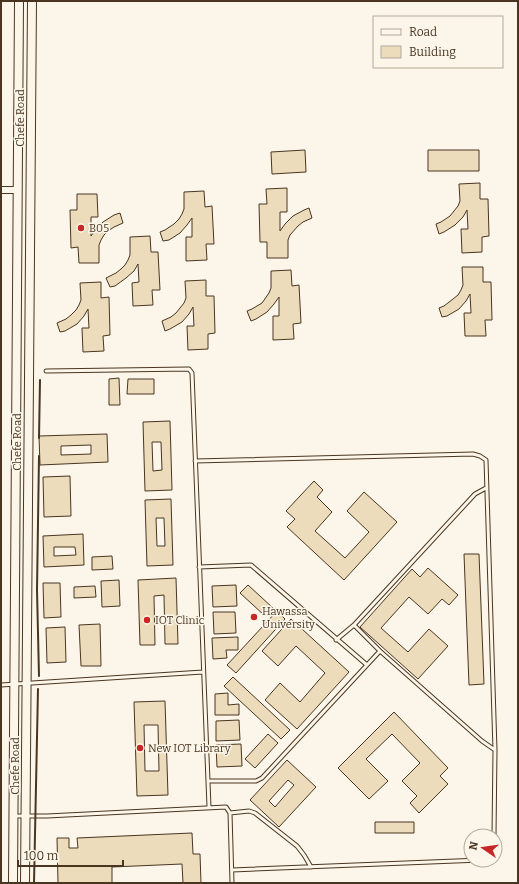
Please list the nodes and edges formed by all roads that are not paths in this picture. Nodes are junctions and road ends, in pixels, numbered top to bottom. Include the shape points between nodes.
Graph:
1 (19, 1) edge
2 (32, 1) edge
3 (1, 190) edge
4 (18, 190) junction
5 (46, 371) dead end
6 (195, 461) junction
7 (486, 488) junction
8 (199, 567) junction
9 (354, 625) junction
10 (336, 640) junction
11 (380, 651) junction
12 (367, 665) junction
13 (203, 672) junction
14 (26, 684) junction
15 (1, 685) edge
16 (14, 685) junction
17 (495, 750) junction
18 (208, 781) junction
19 (209, 807) junction
20 (230, 812) junction
21 (14, 816) junction
22 (25, 816) junction
23 (494, 828) edge
24 (463, 861) edge
25 (311, 867) junction
26 (232, 870) junction
27 (13, 883) edge
28 (25, 883) edge
29 (232, 883) edge

1 - 4 street, Chefe Road
2 - 14 street, Chefe Road
3 - 4 street
4 - 16 street, Chefe Road
5 - 6 lane via 189,369 192,373
6 - 7 lane via 473,454 486,460
6 - 8 lane
7 - 9 lane via 475,494
7 - 17 lane
8 - 10 lane via 251,565
8 - 13 lane
9 - 10 lane
9 - 11 lane
10 - 12 lane
11 - 12 lane
11 - 17 lane
12 - 18 lane via 262,778 256,781
13 - 14 lane
13 - 18 lane
14 - 16 lane
14 - 22 street, Chefe Road
15 - 16 lane
16 - 21 street, Chefe Road
17 - 23 lane
18 - 19 lane
19 - 20 lane via 226,806
19 - 22 lane
20 - 25 lane via 255,813 297,846
20 - 26 lane
21 - 22 lane
21 - 27 street, Chefe Road
22 - 28 street, Chefe Road
24 - 25 lane
25 - 26 lane
26 - 29 lane

